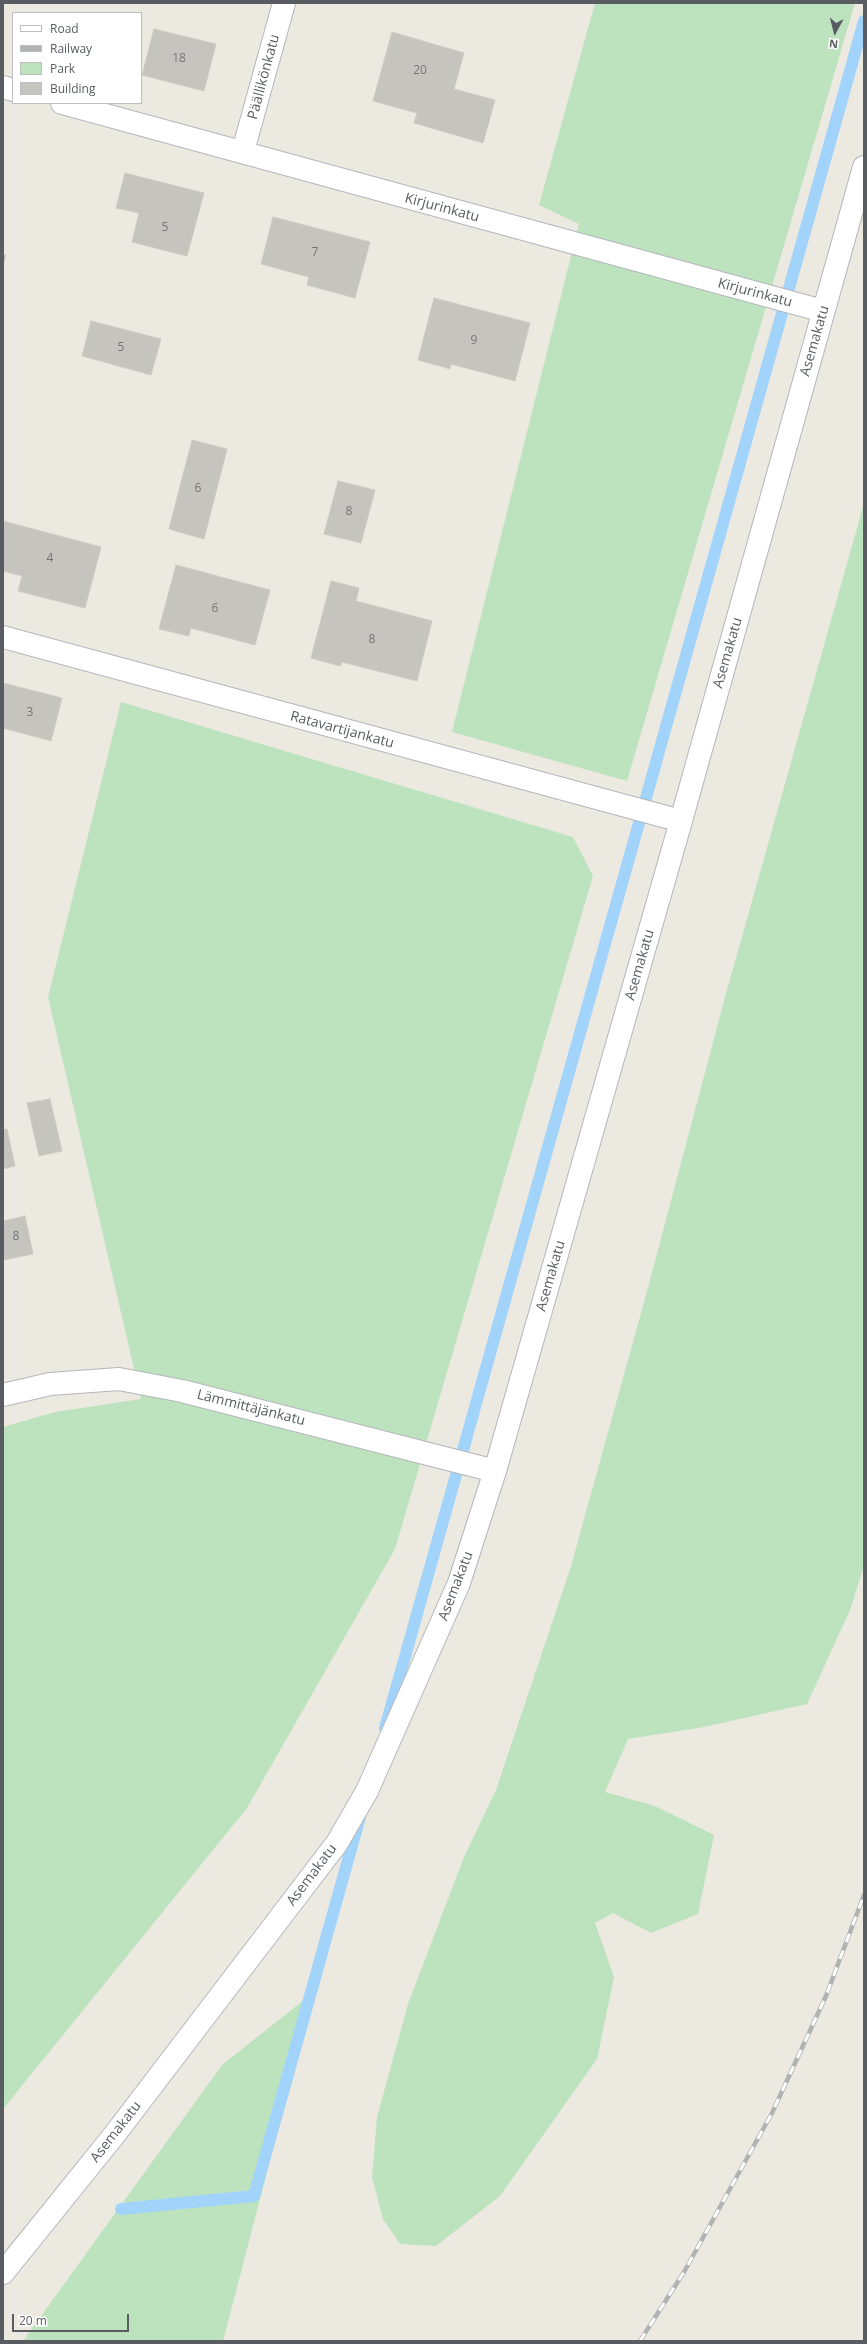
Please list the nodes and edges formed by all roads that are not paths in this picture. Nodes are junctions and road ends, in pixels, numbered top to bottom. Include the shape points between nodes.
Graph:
1 (284, 3) edge
2 (66, 104) edge
3 (243, 151) junction
4 (864, 167) edge
5 (824, 311) junction
6 (3, 637) edge
7 (681, 821) junction
8 (3, 1395) edge
9 (495, 1471) junction
10 (3, 2273) edge

1 - 3 street, Päällikönkatu
2 - 3 street, Kirjurinkatu
3 - 5 street, Kirjurinkatu via 314,174
4 - 5 street, Asemakatu
5 - 7 street, Asemakatu
6 - 7 street, Ratavartijankatu
7 - 9 street, Asemakatu
8 - 9 street, Lämmittäjänkatu via 50,1384 119,1379 182,1391
9 - 10 street, Asemakatu via 459,1583 367,1791 337,1843 115,2134

